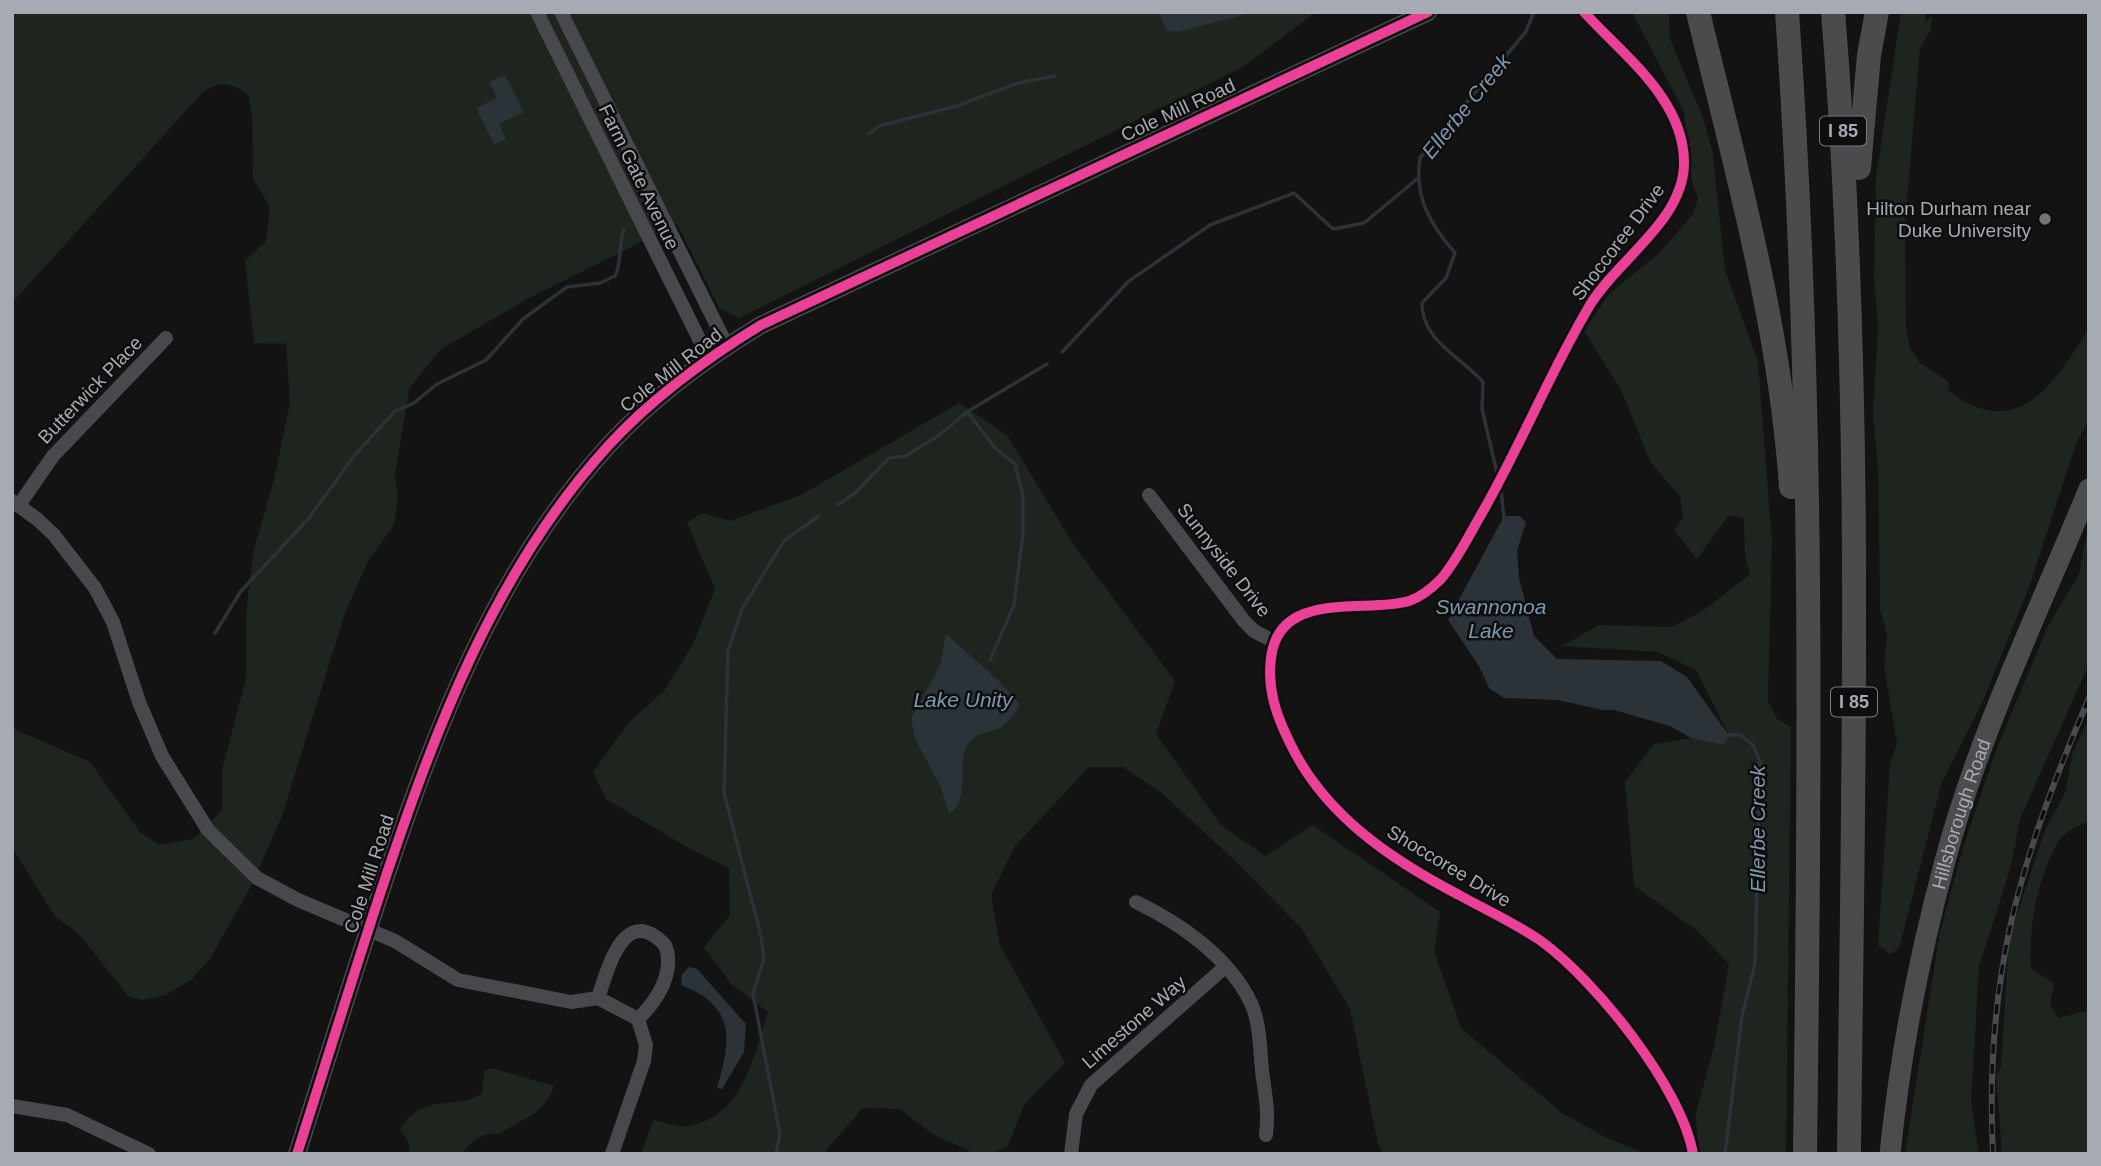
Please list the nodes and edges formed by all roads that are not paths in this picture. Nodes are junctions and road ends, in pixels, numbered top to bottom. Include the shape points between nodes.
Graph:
1 (537, 12) edge
2 (561, 12) edge
3 (1428, 12) edge
4 (1584, 12) edge
5 (1698, 12) edge
6 (1787, 12) edge
7 (1833, 12) edge
8 (1877, 12) edge
9 (1847, 251) junction
10 (166, 338) dead end
11 (727, 346) junction
12 (709, 359) junction
13 (2089, 489) edge
14 (1149, 495) dead end
15 (15, 503) edge
16 (1808, 569) junction
17 (1275, 642) junction
18 (1136, 902) dead end
19 (369, 930) junction
20 (1225, 967) junction
21 (598, 998) junction
22 (638, 1019) junction
23 (12, 1106) edge
24 (1266, 1135) dead end
25 (149, 1154) edge
26 (297, 1154) edge
27 (612, 1154) edge
28 (1071, 1154) edge
29 (1693, 1154) edge
30 (1805, 1154) edge
31 (1849, 1154) edge
32 (1890, 1154) edge

1 - 12 street, Farm Gate Avenue
2 - 11 street, Farm Gate Avenue
3 - 11 street, Cole Mill Road via 852,280
4 - 17 street, Shoccoree Drive via 1671,108 1682,141 1683,174 1675,199 1590,305 1453,563 1423,594 1395,604 1322,608 1293,621
5 - 16 highway via 1766,294 1787,435 1793,533
6 - 16 highway, I 85 via 1800,211
7 - 9 highway, I 85
8 - 9 highway
9 - 31 highway, I 85 via 1854,628
10 - 15 street, Butterwick Place via 53,456
11 - 12 street, Cole Mill Road
12 - 19 street, Cole Mill Road via 607,448 569,493 508,587 440,723
13 - 32 main road, Hillsborough Road via 2005,691 1945,859 1918,969
14 - 17 street, Sunnyside Drive via 1244,621
15 - 19 street via 54,535 104,604 153,738 208,830 271,887
16 - 30 highway, I 85
17 - 29 street, Shoccoree Drive via 1271,674 1278,718 1321,794 1340,815 1395,857 1522,929 1576,972 1655,1070 1684,1122
18 - 20 street via 1171,919
19 - 21 street via 396,941 458,980 571,1002
19 - 26 street, Cole Mill Road
20 - 24 street via 1252,1005 1269,1107
20 - 28 street, Limestone Way via 1091,1085 1076,1114
21 - 22 street
21 - 22 street via 618,944 635,933 649,933 665,945 668,965 655,1003
22 - 27 street via 646,1045 644,1061
23 - 25 street via 67,1115

